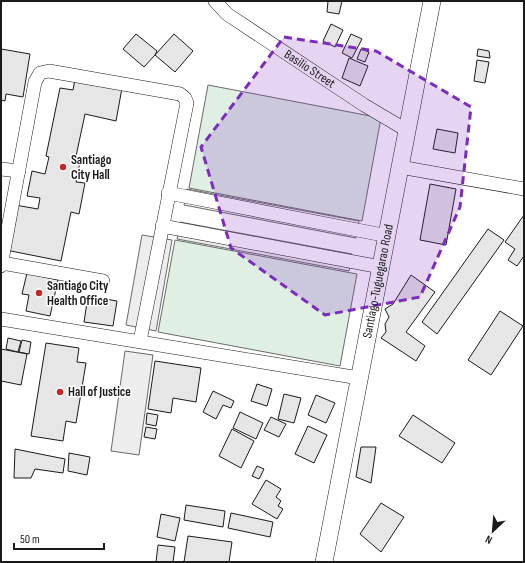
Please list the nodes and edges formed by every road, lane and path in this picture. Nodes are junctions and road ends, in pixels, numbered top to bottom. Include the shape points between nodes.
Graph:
1 (215, 1) edge
2 (432, 1) edge
3 (408, 131) junction
4 (400, 168) junction
5 (1, 169) edge
6 (19, 171) junction
7 (524, 189) edge
8 (168, 193) junction
9 (162, 226) junction
10 (388, 236) junction
11 (1, 264) edge
12 (381, 266) junction
13 (103, 281) dead end
14 (1, 319) edge
15 (140, 341) junction
16 (359, 378) junction
17 (324, 562) edge

1 - 3 street, Basilio Street via 234,18 364,105
2 - 3 main road, Santiago-Tuguegarao Road
3 - 4 main road, Santiago-Tuguegarao Road
4 - 7 street
4 - 10 main road, Santiago-Tuguegarao Road
5 - 6 street
6 - 8 street via 35,82 40,73 49,71 174,92 185,98 187,104
6 - 11 street
8 - 9 street
8 - 10 street
9 - 12 street
9 - 15 street
10 - 12 main road, Santiago-Tuguegarao Road
11 - 13 street
12 - 16 main road, Santiago-Tuguegarao Road
14 - 15 street
15 - 16 street
16 - 17 main road, Santiago-Tuguegarao Road

